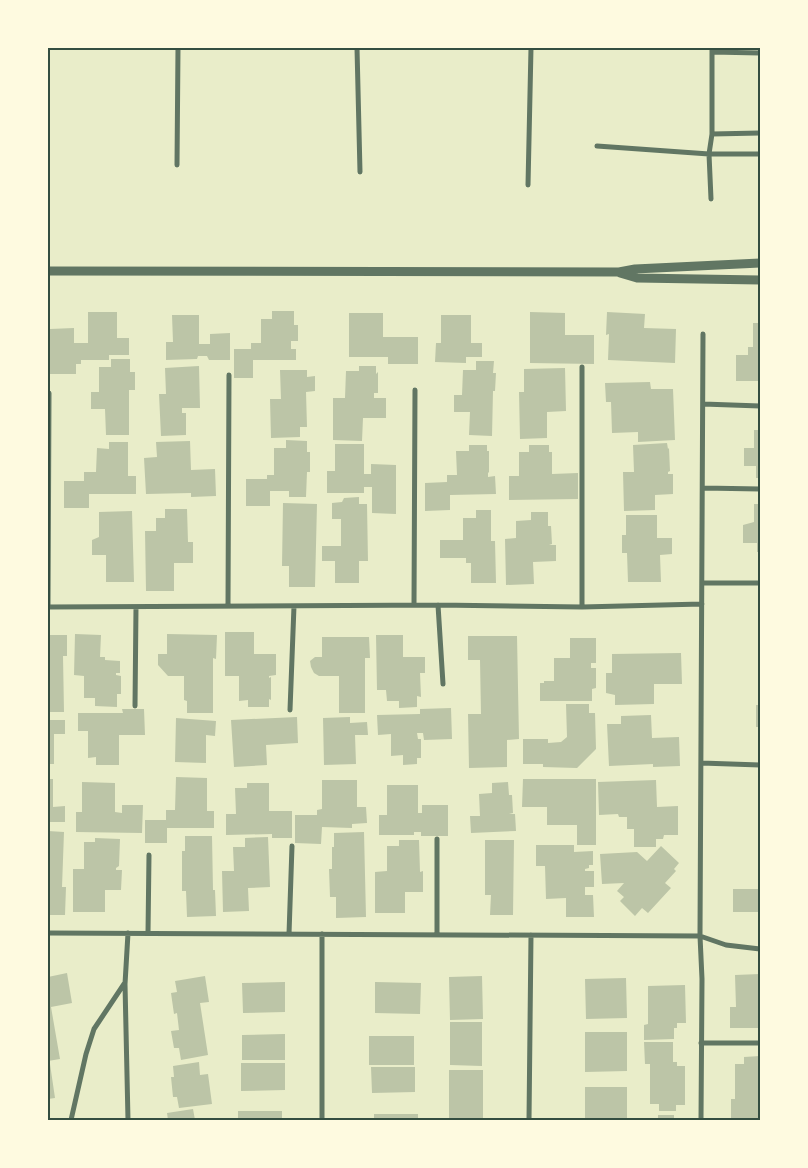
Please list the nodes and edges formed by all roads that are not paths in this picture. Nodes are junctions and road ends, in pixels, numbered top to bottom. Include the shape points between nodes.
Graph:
1 (178, 48) edge
2 (357, 48) edge
3 (531, 48) edge
4 (712, 50) edge
5 (760, 53) edge
6 (760, 133) edge
7 (712, 134) junction
8 (597, 146) dead end
9 (709, 154) junction
10 (760, 154) edge
11 (177, 165) dead end
12 (360, 172) dead end
13 (528, 185) dead end
14 (711, 199) dead end
15 (760, 263) edge
16 (48, 271) edge
17 (619, 272) junction
18 (760, 280) edge
19 (704, 334) dead end
20 (582, 367) dead end
21 (229, 375) dead end
22 (415, 390) dead end
23 (49, 393) dead end
24 (703, 404) junction
25 (760, 406) edge
26 (703, 488) junction
27 (760, 488) edge
28 (702, 583) junction
29 (760, 583) edge
30 (702, 604) junction
31 (414, 605) junction
32 (438, 605) junction
33 (228, 606) junction
34 (294, 606) junction
35 (48, 607) edge
36 (136, 607) junction
37 (582, 607) junction
38 (443, 684) dead end
39 (134, 706) dead end
40 (290, 710) dead end
41 (701, 763) junction
42 (760, 765) edge
43 (437, 839) dead end
44 (292, 846) dead end
45 (149, 855) dead end
46 (48, 933) edge
47 (128, 933) junction
48 (148, 933) junction
49 (289, 934) junction
50 (322, 934) junction
51 (437, 935) junction
52 (531, 936) junction
53 (700, 936) junction
54 (760, 949) edge
55 (125, 984) junction
56 (702, 1043) junction
57 (760, 1043) edge
58 (71, 1120) edge
59 (128, 1120) edge
60 (322, 1120) edge
61 (529, 1120) edge
62 (701, 1120) edge

1 - 11 street
2 - 12 street
3 - 13 street
4 - 5 street
4 - 7 street
6 - 7 street
7 - 9 street
8 - 9 street
9 - 10 street
9 - 14 street
15 - 17 street
16 - 17 street
17 - 18 street via 637,278
19 - 24 street
20 - 37 street
21 - 33 street
22 - 31 street
23 - 35 street
24 - 25 street
24 - 26 street
26 - 27 street
26 - 28 street
28 - 29 street
28 - 30 street
30 - 37 street
30 - 41 street
31 - 32 street
31 - 34 street
32 - 37 street
32 - 38 street
33 - 34 street
33 - 36 street
34 - 40 street
35 - 36 street
36 - 39 street
41 - 42 street
41 - 53 street
43 - 51 street
44 - 49 street
45 - 48 street
46 - 47 street
47 - 48 street
47 - 55 street
48 - 49 street
49 - 50 street
50 - 51 street
50 - 60 street
51 - 52 street
52 - 53 street
52 - 61 street
53 - 54 street via 726,946
53 - 56 street
55 - 58 street via 94,1029
55 - 59 street
56 - 57 street
56 - 62 street

